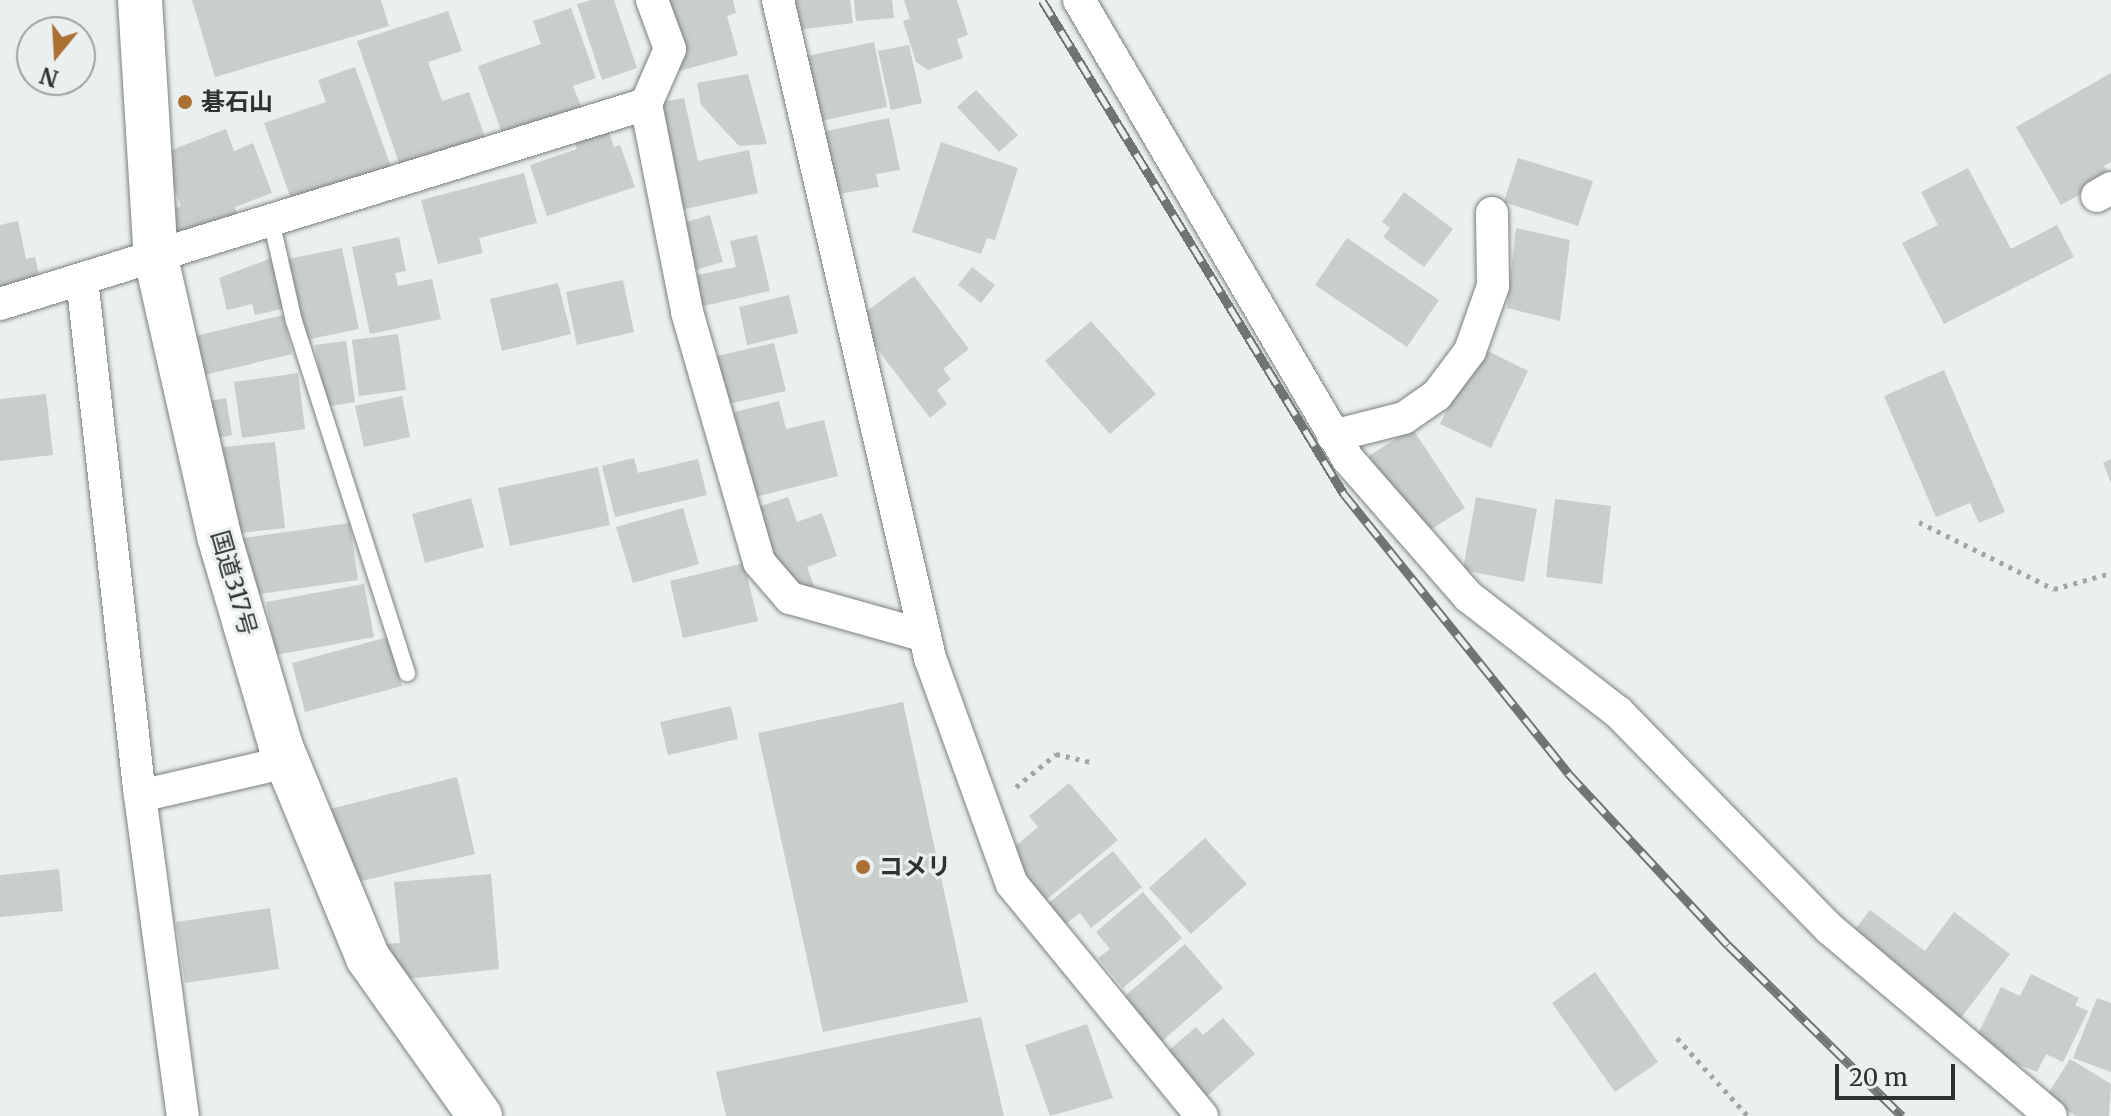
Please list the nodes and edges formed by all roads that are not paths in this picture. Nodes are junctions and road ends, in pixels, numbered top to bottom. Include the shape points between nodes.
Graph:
1 (140, 0) edge
2 (652, 0) edge
3 (778, 0) edge
4 (1079, 0) edge
5 (646, 104) junction
6 (1492, 213) dead end
7 (271, 220) junction
8 (156, 258) junction
9 (82, 279) junction
10 (0, 304) edge
11 (1333, 436) junction
12 (925, 636) junction
13 (407, 673) dead end
14 (287, 762) junction
15 (140, 796) junction
16 (183, 1116) edge
17 (480, 1116) edge
18 (1202, 1116) edge
19 (2051, 1116) edge

1 - 8 highway, 国道317号
2 - 5 street via 670,49
3 - 12 street
4 - 11 street
5 - 7 street
5 - 12 street via 687,312 759,562 790,598
6 - 11 street via 1493,286 1470,351 1437,395 1404,418
7 - 8 street
7 - 13 lane via 294,321
8 - 9 street
8 - 14 highway, 国道317号 via 219,536
9 - 10 street
9 - 15 street
11 - 19 street via 1469,597 1618,712 1830,929
12 - 18 street via 1012,884
14 - 15 street
14 - 17 highway, 国道317号 via 368,958
15 - 16 street

